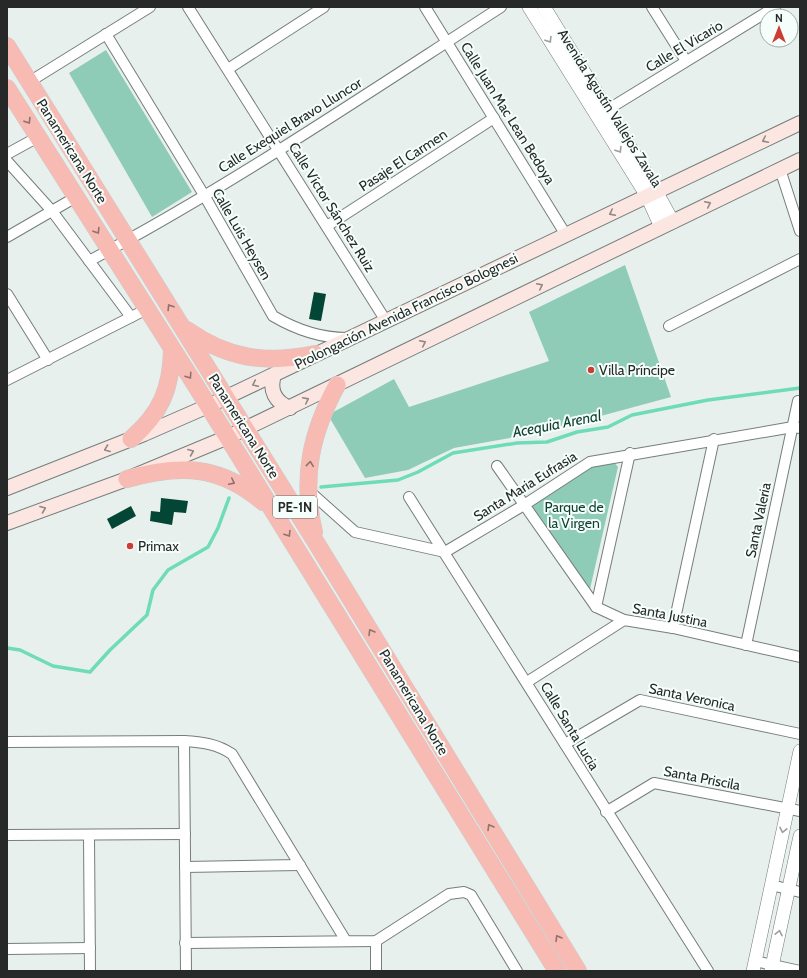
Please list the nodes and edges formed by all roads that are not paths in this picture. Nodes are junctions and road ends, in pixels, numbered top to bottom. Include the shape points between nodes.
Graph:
1 (150, 7) edge
2 (188, 7) edge
3 (324, 7) edge
4 (425, 7) edge
5 (502, 7) edge
6 (529, 7) edge
7 (544, 7) edge
8 (652, 7) edge
9 (775, 7) edge
10 (106, 34) junction
11 (447, 42) junction
12 (7, 46) edge
13 (686, 61) junction
14 (228, 69) junction
15 (29, 82) junction
16 (7, 88) edge
17 (607, 110) junction
18 (494, 118) junction
19 (800, 123) edge
20 (38, 137) junction
21 (279, 149) junction
22 (7, 154) edge
23 (800, 160) edge
24 (7, 162) edge
25 (780, 169) junction
26 (652, 194) junction
27 (204, 195) junction
28 (76, 197) junction
29 (52, 211) junction
30 (667, 224) junction
31 (327, 226) junction
32 (800, 231) edge
33 (566, 235) junction
34 (7, 237) edge
35 (128, 241) junction
36 (110, 250) junction
37 (800, 259) edge
38 (89, 261) junction
39 (8, 300) edge
40 (146, 309) junction
41 (132, 317) junction
42 (386, 321) junction
43 (669, 326) dead end
44 (182, 327) junction
45 (351, 338) junction
46 (172, 350) junction
47 (316, 354) junction
48 (48, 360) junction
49 (274, 375) junction
50 (7, 380) edge
51 (337, 385) junction
52 (226, 398) junction
53 (798, 402) dead end
54 (208, 406) junction
55 (290, 408) junction
56 (796, 427) edge
57 (246, 429) junction
58 (228, 437) junction
59 (131, 439) junction
60 (714, 439) junction
61 (630, 453) junction
62 (497, 466) dead end
63 (127, 479) junction
64 (7, 488) edge
65 (308, 490) junction
66 (409, 496) dead end
67 (524, 505) junction
68 (274, 512) junction
69 (7, 523) edge
70 (317, 544) junction
71 (444, 552) junction
72 (596, 607) junction
73 (624, 620) junction
74 (673, 628) junction
75 (746, 645) junction
76 (800, 657) edge
77 (526, 682) junction
78 (800, 734) edge
79 (184, 741) junction
80 (7, 742) edge
81 (565, 744) junction
82 (800, 751) edge
83 (794, 810) edge
84 (606, 812) junction
85 (185, 834) junction
86 (7, 835) edge
87 (89, 835) junction
88 (800, 836) edge
89 (300, 865) junction
90 (185, 867) junction
91 (771, 885) junction
92 (794, 890) edge
93 (346, 941) junction
94 (376, 941) junction
95 (186, 943) junction
96 (90, 948) junction
97 (7, 949) edge
98 (574, 965) edge
99 (754, 966) edge
100 (772, 968) edge
101 (554, 970) edge
102 (90, 971) edge
103 (186, 971) edge
104 (376, 971) edge
105 (517, 971) edge
106 (708, 971) edge
107 (800, 971) edge

1 - 10 street
2 - 14 street, Calle Víctor Sánchez Ruiz
3 - 14 street
4 - 11 street, Calle Juan Mac Lean Bedoya
5 - 11 street, Calle Exequiel Bravo Lluncor
6 -> 26 street, Avenida Agustín Vallejos Zavala
7 - 17 street, Avenida Agustín Vallejos Zavala
8 - 13 street
9 - 13 street, Calle El Vicario
10 - 15 street
10 - 27 street, Calle Luis Heysen
11 - 18 street, Calle Juan Mac Lean Bedoya
11 - 21 street, Calle Exequiel Bravo Lluncor
12 - 15 highway, Panamericana Norte / PE-1N
13 - 17 street, Calle El Vicario
14 - 21 street, Calle Víctor Sánchez Ruiz
15 - 35 highway, Panamericana Norte / PE-1N
16 -> 20 highway, Panamericana Norte / PE-1N
17 - 26 street, Avenida Agustín Vallejos Zavala
18 - 31 street, Pasaje El Carmen
18 - 33 street, Calle Juan Mac Lean Bedoya
19 -> 26 main road, Prolongación Avenida Francisco Bolognesi
20 - 22 street
20 - 28 highway, Panamericana Norte / PE-1N
21 - 27 street, Calle Exequiel Bravo Lluncor
21 - 31 street, Calle Víctor Sánchez Ruiz
23 - 25 main road
24 - 29 street
30 -> 25 main road
25 - 32 street
26 - 30 street, Avenida Agustín Vallejos Zavala
26 -> 33 main road, Prolongación Avenida Francisco Bolognesi
27 - 35 street, Calle Exequiel Bravo Lluncor
27 - 45 street, Calle Luis Heysen via 273,316 290,326 314,333 334,338
28 - 29 street
28 -> 36 highway, Panamericana Norte / PE-1N
29 - 34 street
29 - 38 street
51 -> 30 main road
31 - 42 street, Calle Víctor Sánchez Ruiz
33 - 42 main road, Prolongación Avenida Francisco Bolognesi
35 - 36 street, Calle Exequiel Bravo Lluncor
44 -> 35 highway, Panamericana Norte / PE-1N
36 - 38 street, Calle Exequiel Bravo Lluncor
36 - 40 highway, Panamericana Norte / PE-1N
37 - 43 street
38 - 41 street
39 - 48 street
40 - 41 street
40 - 46 highway, Panamericana Norte / PE-1N
41 - 48 street
42 - 45 main road, Prolongación Avenida Francisco Bolognesi
44 - 47 highway via 223,350 246,357 269,360
44 - 52 highway, Panamericana Norte / PE-1N
45 - 47 main road, Prolongación Avenida Francisco Bolognesi
46 -> 54 highway, Panamericana Norte / PE-1N
46 - 59 highway via 172,371 167,392 144,428
47 - 49 main road, Prolongación Avenida Francisco Bolognesi
48 - 50 street
49 -> 52 main road, Prolongación Avenida Francisco Bolognesi
49 - 55 main road via 273,392 280,402
55 -> 51 main road
65 -> 51 highway via 309,462 315,435 324,409
52 - 54 main road, Prolongación Avenida Francisco Bolognesi
52 - 57 highway, Panamericana Norte / PE-1N
53 - 56 street, Santa Valeria
54 - 58 highway, Panamericana Norte / PE-1N
54 - 59 main road, Prolongación Avenida Francisco Bolognesi
55 - 57 main road
56 - 60 street, Santa Maria Eufrasia
56 - 75 street, Santa Valeria
57 - 58 main road
57 - 70 highway, Panamericana Norte / PE-1N
63 -> 58 main road
58 - 68 highway, Panamericana Norte / PE-1N
59 -> 64 main road, Prolongación Avenida Francisco Bolognesi
60 - 61 street, Santa Maria Eufrasia
60 - 74 street
61 - 67 street, Santa Maria Eufrasia via 590,462
61 - 72 street
62 - 67 street
63 -> 68 highway via 154,471 198,471 220,476 249,490
69 -> 63 main road
65 - 70 highway
65 - 71 street via 355,532
66 - 71 street, Calle Santa Lucia
67 - 71 street, Santa Maria Eufrasia
67 - 72 street
68 -> 101 highway, Panamericana Norte / PE-1N
98 -> 70 highway, Panamericana Norte / PE-1N
71 - 77 street, Calle Santa Lucia
72 - 73 street
73 - 74 street, Santa Justina
73 - 77 street, Santa Justina
74 - 75 street, Santa Justina
75 - 76 street, Santa Justina
77 - 81 street, Calle Santa Lucia
78 - 81 street, Santa Veronica via 640,700
79 - 80 street
79 - 85 street
79 - 89 street via 211,744 232,754
81 - 84 street, Calle Santa Lucia
82 - 83 street
83 - 84 street, Santa Priscila via 654,783
83 -> 91 street
84 - 106 street, Calle Santa Lucia
85 - 87 street
85 - 90 street
86 - 87 street
87 - 96 street
88 - 92 street
89 - 90 street
89 - 93 street
90 - 95 street
91 - 92 street
91 - 99 street
100 -> 92 street
93 - 94 street
93 - 95 street
94 - 104 street
94 - 105 street via 449,894 464,892 471,895
95 - 103 street
96 - 97 street
96 - 102 street
98 - 101 street
99 - 100 street
100 - 107 street

